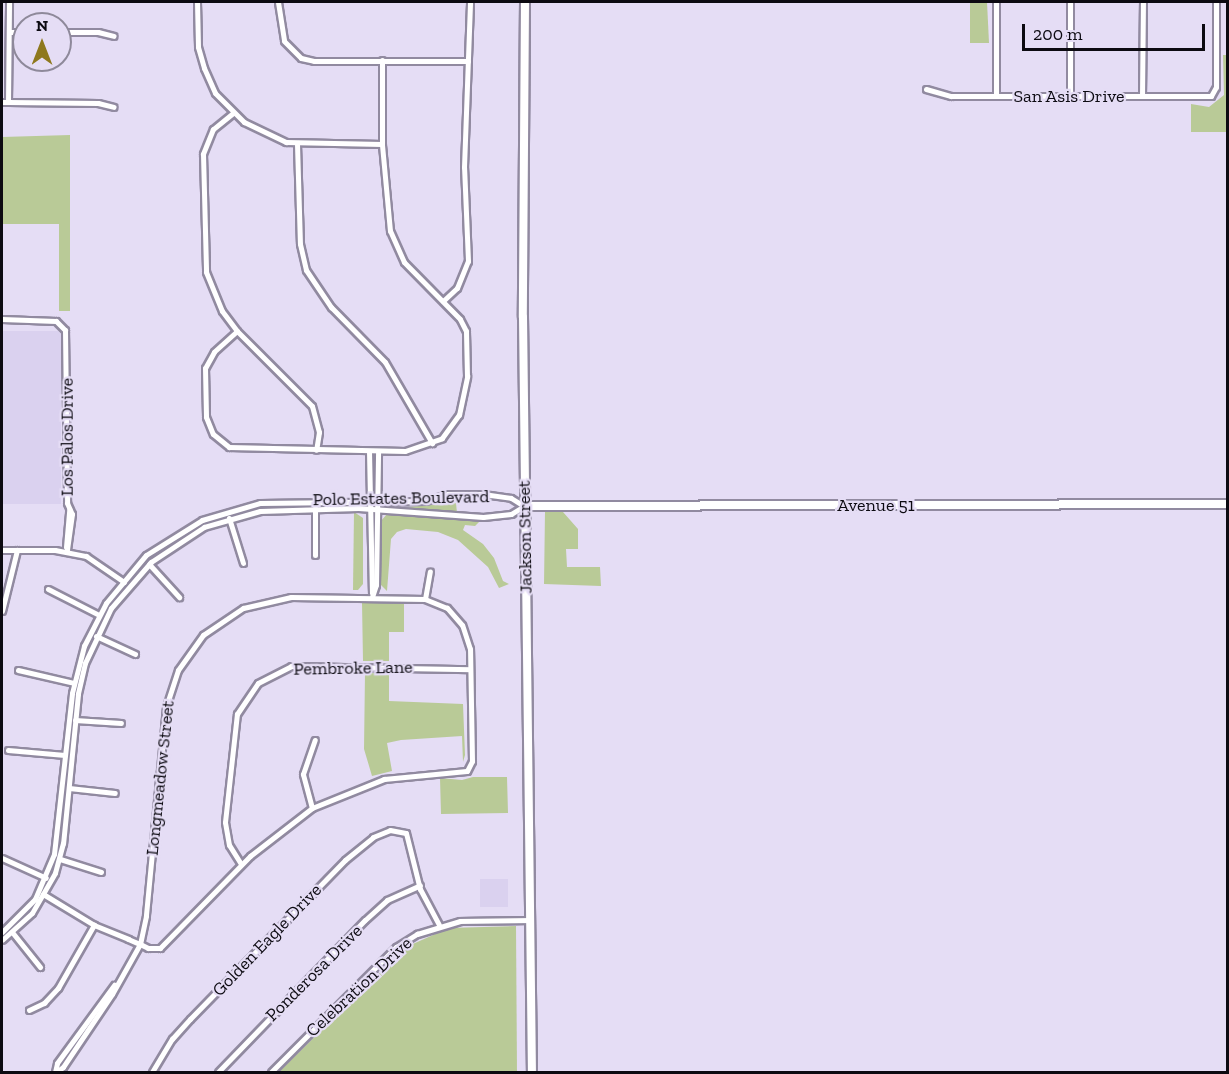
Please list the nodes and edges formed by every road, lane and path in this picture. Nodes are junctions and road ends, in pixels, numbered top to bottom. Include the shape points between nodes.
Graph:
1 (9, 2) edge
2 (197, 2) edge
3 (278, 2) edge
4 (470, 2) edge
5 (525, 2) edge
6 (996, 2) edge
7 (1071, 2) edge
8 (1143, 2) edge
9 (1216, 2) edge
10 (9, 32) joint
11 (72, 33) edge
12 (114, 36) dead end
13 (382, 60) junction
14 (468, 60) junction
15 (926, 89) dead end
16 (996, 96) junction
17 (1071, 96) junction
18 (1142, 96) junction
19 (5, 102) edge
20 (114, 107) dead end
21 (233, 113) junction
22 (297, 144) junction
23 (382, 144) junction
24 (443, 300) junction
25 (2, 319) edge
26 (237, 331) junction
27 (432, 443) junction
28 (316, 450) junction
29 (369, 451) junction
30 (378, 452) junction
31 (373, 501) junction
32 (1227, 504) edge
33 (524, 506) junction
34 (315, 508) junction
35 (374, 509) junction
36 (229, 518) junction
37 (2, 550) edge
38 (17, 550) junction
39 (67, 551) junction
40 (315, 555) dead end
41 (243, 563) dead end
42 (149, 564) junction
43 (430, 571) dead end
44 (125, 583) junction
45 (48, 590) dead end
46 (179, 597) dead end
47 (372, 597) junction
48 (425, 599) junction
49 (2, 611) edge
50 (99, 615) junction
51 (96, 636) junction
52 (135, 654) dead end
53 (469, 669) junction
54 (18, 670) dead end
55 (74, 683) junction
56 (75, 720) junction
57 (121, 723) dead end
58 (315, 740) dead end
59 (8, 750) dead end
60 (65, 756) junction
61 (69, 788) junction
62 (115, 793) dead end
63 (312, 808) junction
64 (2, 858) edge
65 (60, 859) junction
66 (241, 864) junction
67 (101, 872) dead end
68 (46, 878) junction
69 (420, 885) junction
70 (42, 894) junction
71 (530, 920) junction
72 (439, 924) junction
73 (94, 925) junction
74 (2, 932) edge
75 (14, 934) junction
76 (2, 940) edge
77 (140, 944) junction
78 (40, 967) dead end
79 (28, 1010) dead end
80 (55, 1072) edge
81 (152, 1072) edge
82 (218, 1072) edge
83 (271, 1072) edge
84 (532, 1072) edge

1 - 10 street
2 - 21 street via 198,46 204,68 215,93
3 - 13 street via 284,41 301,58
4 - 14 street
5 - 33 main road, Jackson Street
6 - 16 street
7 - 17 street
8 - 18 street
9 - 18 street, San Asis Drive via 1214,94
10 - 19 street
11 - 12 street
13 - 14 street
13 - 23 street
14 - 24 street via 464,167 468,261 457,288
15 - 16 street, San Asis Drive via 951,96
16 - 17 street, San Asis Drive
17 - 18 street, San Asis Drive
19 - 20 street via 98,103
21 - 22 street via 272,138
21 - 26 street via 213,129 203,154 204,246 210,286
22 - 23 street
22 - 27 street via 300,244 306,270 331,307 385,362
23 - 24 street via 393,242 404,262
24 - 27 street via 466,331 468,376 459,415 451,429
25 - 39 street, Los Palos Drive via 49,320 61,324 66,336 72,524
26 - 28 street via 312,406 319,432
26 - 28 street via 214,352 205,368 204,402 213,434 221,443 238,449
27 - 30 street via 412,450
28 - 29 street
29 - 30 street
29 - 31 street
30 - 31 street
31 - 33 street, Polo Estates Boulevard via 483,494 511,498
31 - 35 street
31 - 44 street, Polo Estates Boulevard via 286,500 230,510 175,535 146,555
32 - 33 main road, Avenue 51
33 - 35 street, Polo Estates Boulevard via 511,514 483,517
33 - 71 main road, Jackson Street
34 - 35 street, Polo Estates Boulevard
34 - 36 street, Polo Estates Boulevard via 267,510
34 - 40 street
35 - 47 street via 376,585
36 - 41 street
36 - 42 street, Polo Estates Boulevard via 190,535
37 - 38 street
38 - 39 street
38 - 49 street
39 - 44 street via 96,560
42 - 44 street, Polo Estates Boulevard
42 - 46 street
43 - 48 street
44 - 50 street, Polo Estates Boulevard
44 - 51 street, Polo Estates Boulevard
45 - 50 street
47 - 48 street, Longmeadow Street
47 - 77 street, Longmeadow Street via 291,597 257,602 216,624 185,658 166,707
48 - 53 street via 447,608 462,625 470,649
50 - 55 street, Polo Estates Boulevard
51 - 52 street
51 - 56 street, Polo Estates Boulevard via 81,678
53 - 63 street via 470,768 464,772 384,779
53 - 66 street, Pembroke Lane via 291,666 268,675 250,691 234,728 225,822 229,845
54 - 55 street
55 - 60 street, Polo Estates Boulevard
56 - 57 street
56 - 61 street, Polo Estates Boulevard
58 - 63 street via 303,774
59 - 60 street
60 - 68 street, Polo Estates Boulevard via 57,842
61 - 62 street
61 - 65 street, Polo Estates Boulevard
63 - 66 street
64 - 68 street
65 - 67 street
65 - 70 street, Polo Estates Boulevard
66 - 77 street via 164,945 154,949
68 - 70 street, Polo Estates Boulevard
69 - 72 street
69 - 81 street, Golden Eagle Drive via 411,842 401,831 373,837 345,860 172,1039
69 - 82 street, Ponderosa Drive via 380,907
70 - 73 street
70 - 74 street, Polo Estates Boulevard
70 - 75 street, Polo Estates Boulevard
71 - 72 street, Celebration Drive
71 - 84 main road, Jackson Street
72 - 83 street, Celebration Drive via 396,947
73 - 77 street
73 - 79 street via 58,988 44,1003
75 - 76 street, Polo Estates Boulevard
75 - 78 street
77 - 80 street

